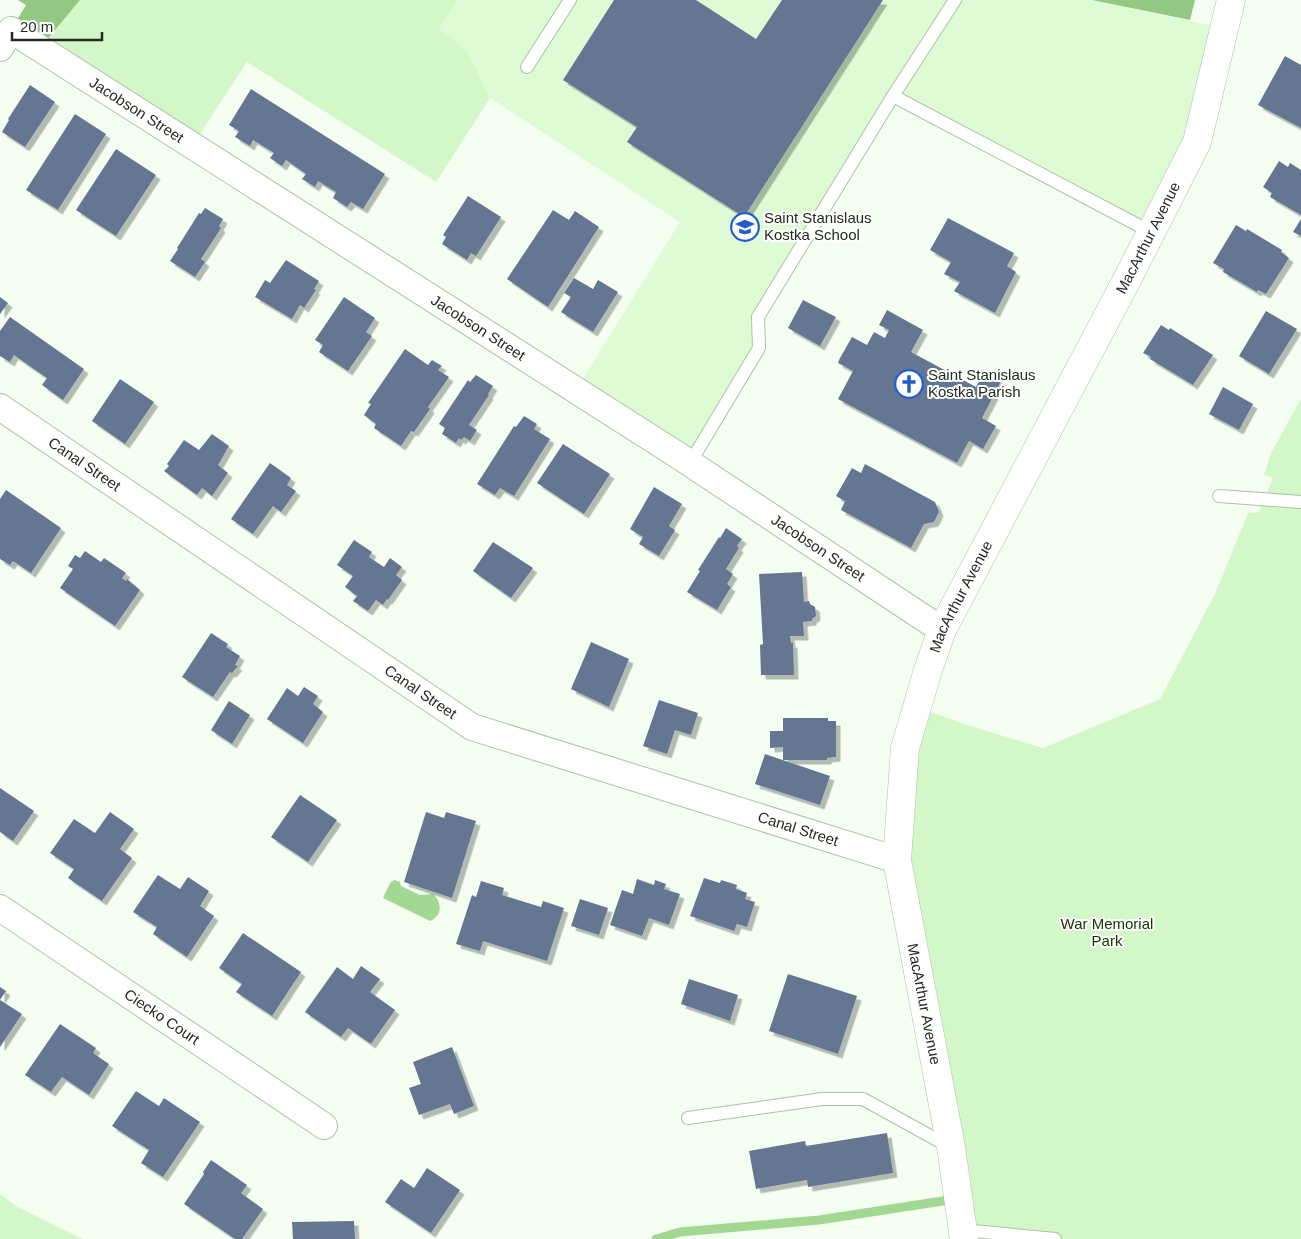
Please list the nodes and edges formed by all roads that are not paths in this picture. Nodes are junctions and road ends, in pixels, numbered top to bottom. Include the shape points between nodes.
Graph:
1 (570, 0) edge
2 (955, 0) edge
3 (1231, 0) edge
4 (6, 39) edge
5 (527, 67) dead end
6 (893, 96) junction
7 (1151, 232) junction
8 (0, 407) edge
9 (690, 463) junction
10 (1219, 496) dead end
11 (1301, 502) edge
12 (942, 630) junction
13 (897, 860) junction
14 (0, 908) edge
15 (688, 1118) dead end
16 (324, 1126) dead end
17 (951, 1147) junction
18 (964, 1234) edge
19 (1055, 1239) edge

1 - 5 lane
2 - 6 lane
3 - 7 street, MacArthur Avenue via 1197,142
4 - 9 street, Jacobson Street
6 - 7 lane
6 - 9 lane via 758,318 759,348
7 - 12 street, MacArthur Avenue
8 - 13 street, Canal Street via 472,727
9 - 12 street, Jacobson Street
10 - 11 lane
12 - 13 street, MacArthur Avenue via 905,748
13 - 17 street, MacArthur Avenue
14 - 16 street, Ciecko Court
15 - 17 lane via 822,1099 863,1099
17 - 18 street, MacArthur Avenue
18 - 19 lane

